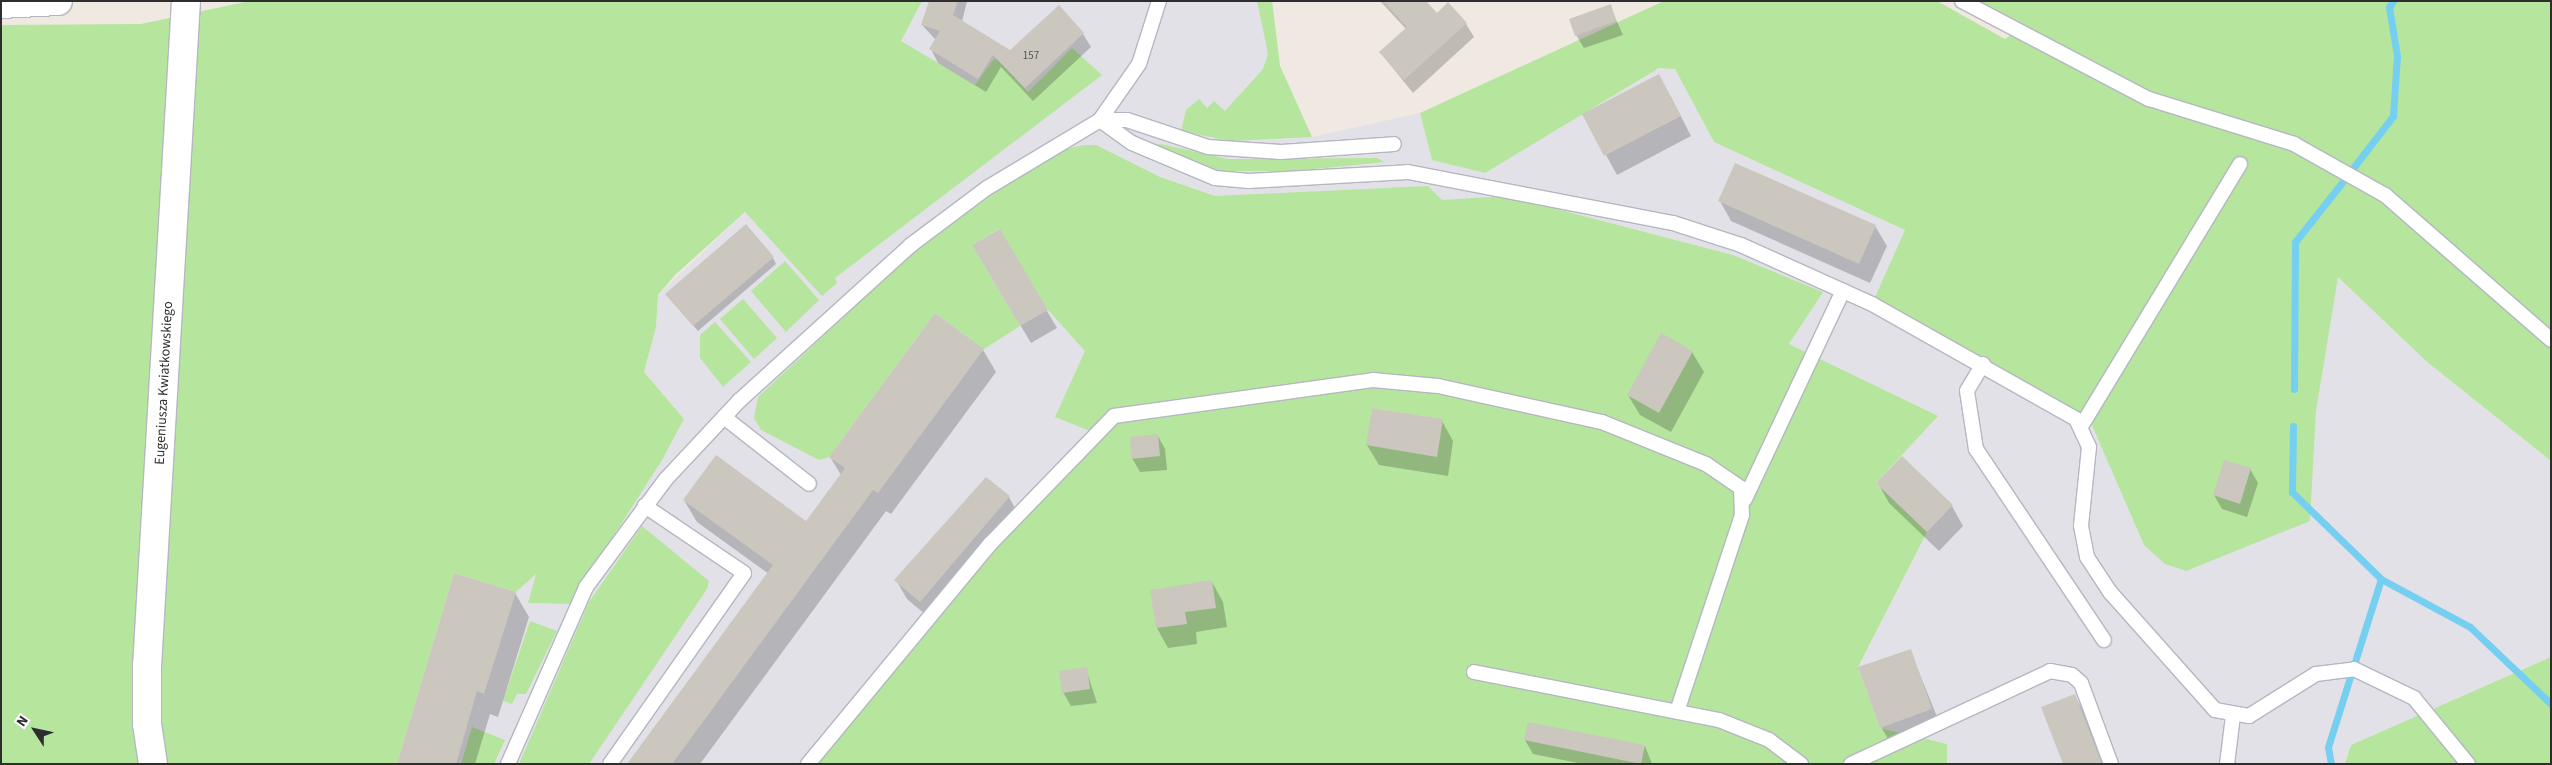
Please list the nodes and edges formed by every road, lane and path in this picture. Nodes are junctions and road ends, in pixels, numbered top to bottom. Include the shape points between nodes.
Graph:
1 (186, 1) edge
2 (1159, 1) edge
3 (1962, 1) edge
4 (45, 2) edge
5 (1, 4) edge
6 (1100, 120) junction
7 (1394, 144) dead end
8 (2240, 164) dead end
9 (1843, 291) junction
10 (2551, 340) edge
11 (1983, 364) junction
12 (724, 417) junction
13 (2082, 425) junction
14 (809, 484) dead end
15 (1745, 499) junction
16 (645, 506) junction
17 (2104, 640) dead end
18 (1474, 672) dead end
19 (1677, 712) junction
20 (2233, 716) junction
21 (153, 764) edge
22 (508, 764) edge
23 (610, 764) edge
24 (808, 764) edge
25 (1801, 764) edge
26 (1851, 764) edge
27 (2111, 764) edge
28 (2227, 764) edge
29 (2468, 764) edge

1 - 21 street, Eugeniusza Kwiatkowskiego via 147,667 147,724
2 - 6 lane via 1139,64
3 - 10 lane via 2149,99 2294,144 2376,190
4 - 5 street
6 - 7 lane via 1127,120 1208,147 1281,152
6 - 9 lane via 1162,159 1215,178 1249,181 1392,170 1513,189 1700,231
6 - 12 lane via 994,184 911,245
8 - 13 lane
9 - 11 lane via 1908,321
9 - 15 lane
11 - 13 lane
11 - 17 lane via 1967,391 1976,449
12 - 14 lane
12 - 16 lane
13 - 20 lane via 2089,447 2081,526 2087,558 2110,592 2206,702
15 - 19 lane
15 - 24 lane via 1733,479 1663,443 1593,420 1403,381 1373,380 1114,416 990,544
16 - 22 lane via 586,587
16 - 23 lane via 744,573
18 - 19 lane
19 - 25 lane via 1751,731
20 - 28 lane
20 - 29 lane via 2262,710 2301,681 2347,669 2414,698
26 - 27 lane via 2050,671 2072,675 2081,683

